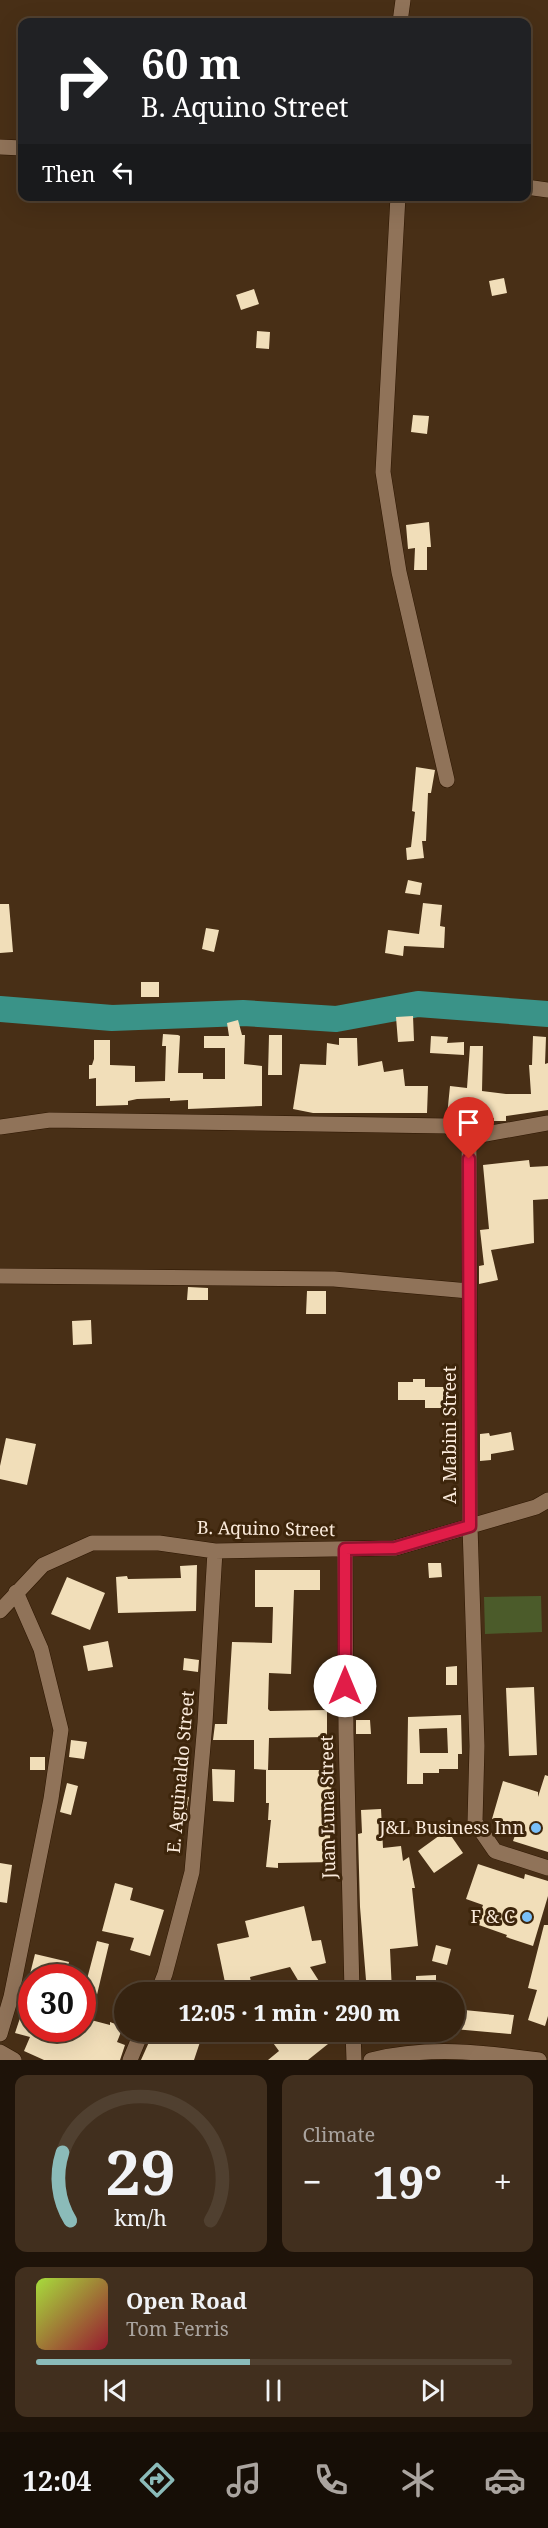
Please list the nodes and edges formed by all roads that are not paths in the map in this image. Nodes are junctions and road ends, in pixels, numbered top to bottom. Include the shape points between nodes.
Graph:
1 (403, 0) edge
2 (401, 18) edge
3 (0, 147) edge
4 (18, 148) edge
5 (531, 188) edge
6 (548, 190) edge
7 (398, 201) edge
8 (447, 780) dead end
9 (548, 1123) edge
10 (0, 1127) edge
11 (469, 1137) junction
12 (0, 1276) edge
13 (469, 1291) junction
14 (548, 1500) edge
15 (470, 1526) junction
16 (345, 1549) junction
17 (215, 1551) junction
18 (16, 1592) junction
19 (0, 1611) edge
20 (548, 1868) edge
21 (162, 1982) edge
22 (352, 1982) edge
23 (0, 2034) edge
24 (137, 2042) edge
25 (353, 2042) edge
26 (0, 2052) edge
27 (419, 2056) edge
28 (14, 2060) edge
29 (130, 2060) edge
30 (354, 2060) edge
31 (371, 2060) edge
32 (539, 2060) edge

1 - 2 street
3 - 4 street
5 - 6 street
7 - 8 street via 383,472 399,573
9 - 11 street
10 - 11 street via 50,1120 447,1126
11 - 13 street, A. Mabini Street
12 - 13 street via 334,1279
13 - 15 street, A. Mabini Street
14 - 15 street, B. Aquino Street
15 - 16 street, B. Aquino Street via 395,1548
15 - 20 street, A. Mabini Street via 477,1746 475,1822 495,1851
16 - 17 street, B. Aquino Street
16 - 22 street, Juan Luna Street
17 - 18 street, B. Aquino Street via 159,1544 92,1543 43,1565
17 - 21 street, E. Aguinaldo Street via 206,1723 192,1872
18 - 19 street, B. Aquino Street
18 - 23 street via 42,1649 61,1730 51,1799
24 - 29 street
25 - 30 street
26 - 28 street
27 - 31 street
27 - 32 street via 477,2051

